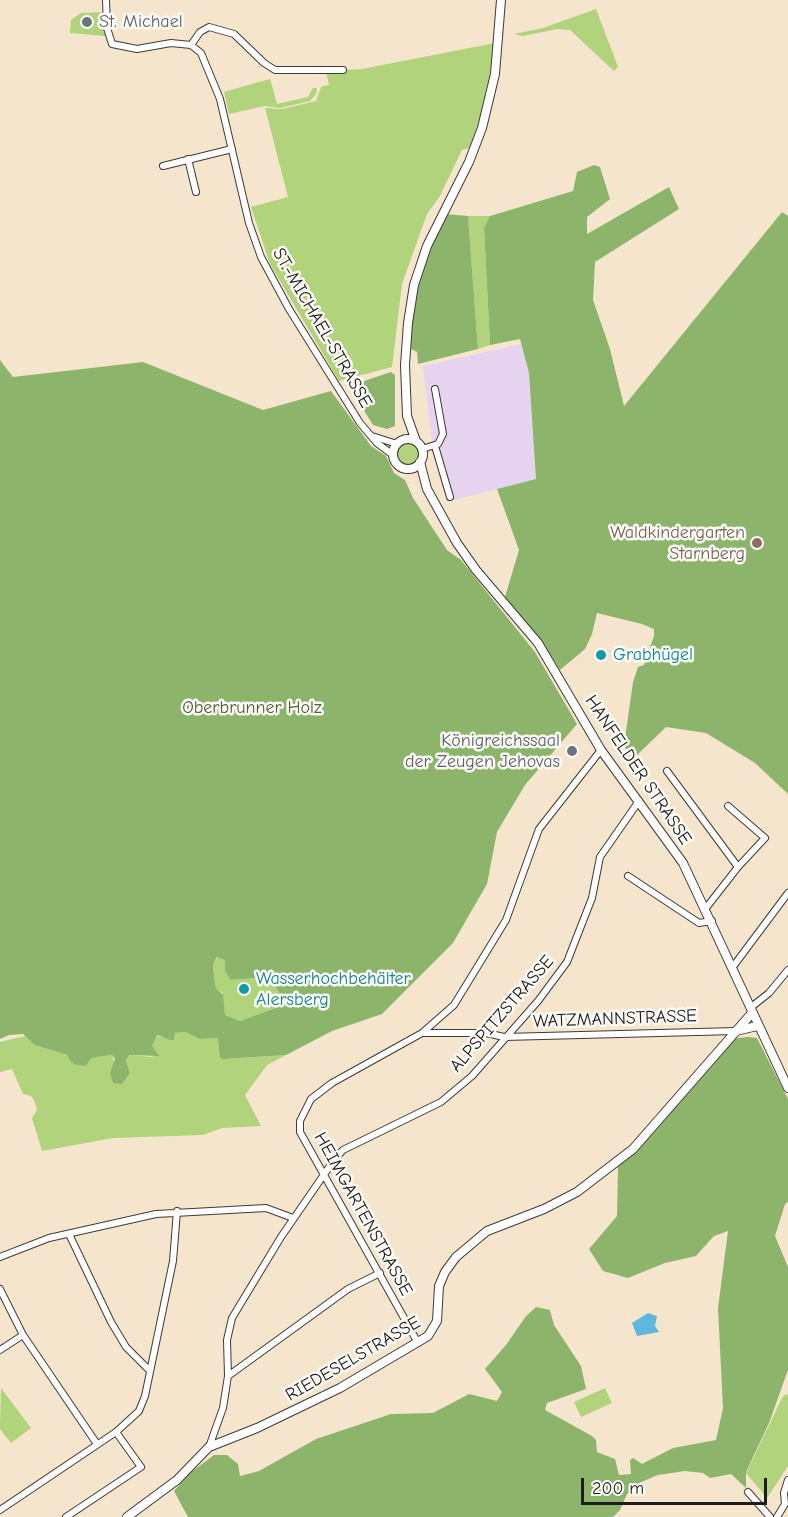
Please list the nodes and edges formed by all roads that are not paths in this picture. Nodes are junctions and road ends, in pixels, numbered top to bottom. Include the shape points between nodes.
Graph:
1 (106, 0) edge
2 (501, 0) edge
3 (191, 45) junction
4 (344, 70) dead end
5 (232, 148) junction
6 (188, 159) junction
7 (163, 166) dead end
8 (196, 192) dead end
9 (435, 389) dead end
10 (407, 416) junction
11 (372, 436) junction
12 (416, 441) junction
13 (399, 442) junction
14 (435, 446) junction
15 (422, 449) junction
16 (393, 455) junction
17 (420, 462) junction
18 (409, 468) junction
19 (427, 489) junction
20 (450, 497) dead end
21 (601, 750) junction
22 (667, 771) dead end
23 (639, 801) junction
24 (728, 806) dead end
25 (738, 867) junction
26 (628, 876) dead end
27 (788, 893) edge
28 (706, 908) junction
29 (712, 921) junction
30 (732, 968) junction
31 (788, 970) edge
32 (751, 1010) junction
33 (757, 1026) junction
34 (736, 1031) junction
35 (422, 1033) junction
36 (504, 1037) junction
37 (788, 1088) edge
38 (324, 1176) junction
39 (177, 1211) junction
40 (294, 1218) junction
41 (69, 1234) junction
42 (0, 1257) edge
43 (380, 1273) junction
44 (0, 1289) edge
45 (23, 1335) junction
46 (418, 1344) junction
47 (0, 1350) edge
48 (148, 1369) junction
49 (228, 1376) junction
50 (116, 1432) junction
51 (98, 1444) junction
52 (209, 1447) junction
53 (788, 1480) edge
54 (748, 1492) dead end
55 (0, 1511) edge
56 (4, 1517) edge
57 (66, 1517) edge
58 (128, 1517) edge
59 (770, 1517) edge
60 (777, 1517) edge

1 - 3 street via 112,44 137,49 171,43
2 - 10 street via 495,74 482,128 427,246 414,285 408,323
3 - 4 street via 209,27 234,34 275,70
3 - 5 street, ST.-MICHAEL-STRASSE via 201,53 214,81
5 - 6 street
5 - 11 street, ST.-MICHAEL-STRASSE via 261,257 289,309
6 - 7 street
6 - 8 street
9 - 14 street via 443,434
10 - 12 street
10 - 13 street
11 - 13 street
11 - 16 street, ST.-MICHAEL-STRASSE
12 - 13 street
12 - 15 street
13 - 16 street
14 - 15 street
14 - 20 street
15 - 17 street
16 - 18 street via 399,465
17 - 18 street
17 - 19 street, HANFELDER STRASSE
18 - 19 street, HANFELDER STRASSE
19 - 21 street, HANFELDER STRASSE via 476,570 538,643
21 - 23 street, HANFELDER STRASSE
21 - 35 street, HEIMGARTENSTRASSE via 539,828 507,920 471,982 454,1005
22 - 25 street
23 - 28 street, HANFELDER STRASSE via 671,843
23 - 36 street, ALPSPITZSTRASSE via 600,857 592,898 567,962
24 - 25 street via 765,838
25 - 28 street
26 - 29 street via 699,923
27 - 30 street
28 - 29 street, HANFELDER STRASSE
29 - 30 street, HANFELDER STRASSE
30 - 32 street, HANFELDER STRASSE
31 - 32 street
32 - 33 street, HANFELDER STRASSE
32 - 34 street, RIEDESELSTRASSE
33 - 34 street
33 - 37 street, HANFELDER STRASSE
34 - 36 street, WATZMANNSTRASSE
34 - 46 street, RIEDESELSTRASSE via 633,1149 577,1192 487,1231 456,1257 439,1287 434,1330
35 - 36 street, WATZMANNSTRASSE
35 - 38 street, HEIMGARTENSTRASSE via 332,1083 305,1107 300,1132
36 - 38 street, ALPSPITZSTRASSE via 472,1076 441,1102 344,1150
38 - 40 street, ALPSPITZSTRASSE
38 - 43 street, HEIMGARTENSTRASSE
39 - 40 street via 266,1208
39 - 41 street
39 - 48 street via 173,1260
40 - 49 street, ALPSPITZSTRASSE via 232,1318 227,1340
41 - 42 street
41 - 48 street via 111,1322 126,1347
43 - 46 street, HEIMGARTENSTRASSE
43 - 49 street via 348,1289
44 - 45 street
45 - 47 street
45 - 51 street
46 - 52 street, RIEDESELSTRASSE via 340,1388
48 - 50 street via 139,1411
49 - 52 street, ALPSPITZSTRASSE via 222,1411
50 - 51 street
50 - 57 street via 141,1467
51 - 55 street
52 - 58 street, RIEDESELSTRASSE via 177,1480
53 - 60 street via 785,1504
54 - 59 street
55 - 56 street

